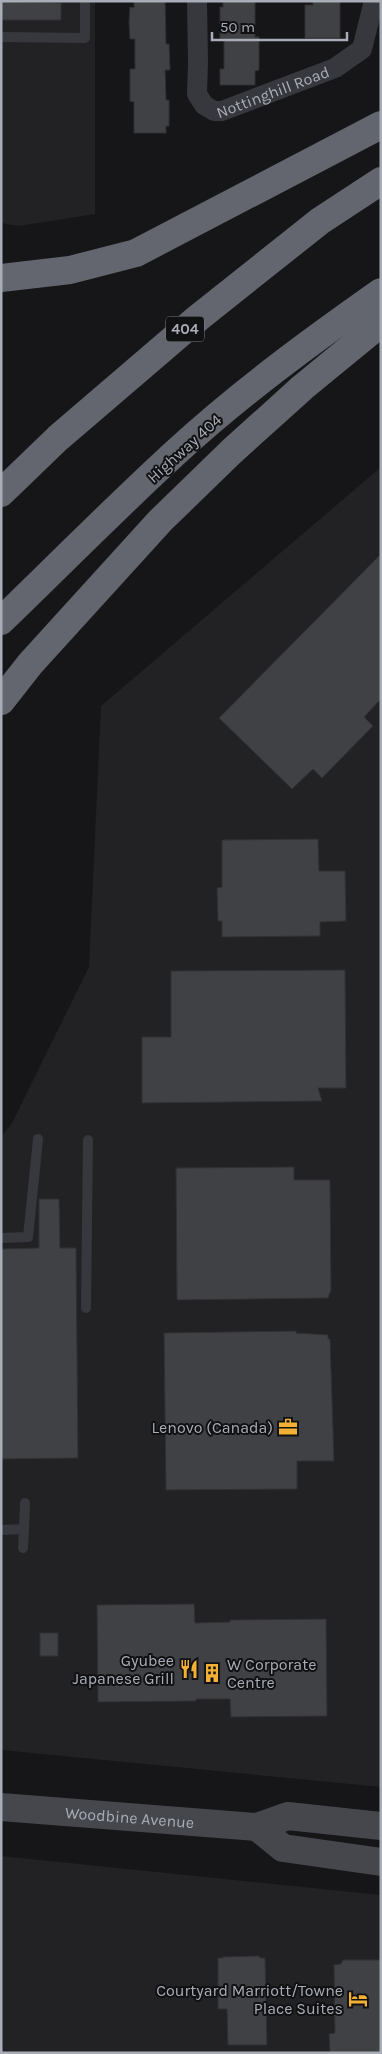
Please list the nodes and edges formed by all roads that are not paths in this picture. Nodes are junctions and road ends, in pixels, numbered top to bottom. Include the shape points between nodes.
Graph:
1 (85, 1) edge
2 (197, 1) edge
3 (374, 1) edge
4 (1, 37) edge
5 (381, 125) edge
6 (381, 181) edge
7 (1, 278) edge
8 (381, 292) edge
9 (381, 319) edge
10 (1, 493) edge
11 (1, 621) edge
12 (1, 701) edge
13 (38, 1139) dead end
14 (88, 1140) dead end
15 (1, 1238) edge
16 (86, 1308) dead end
17 (25, 1503) dead end
18 (24, 1529) junction
19 (1, 1530) edge
20 (23, 1548) dead end
21 (1, 1807) edge
22 (381, 1826) edge
23 (257, 1827) junction
24 (381, 1862) edge

1 - 4 lane via 85,38
2 - 3 street, Nottinghill Road via 197,94 204,105 214,111 239,105 335,68 362,49
5 - 7 highway via 136,253 70,270
6 - 10 highway, 404 via 320,221 198,318 58,438
8 - 11 highway, Highway 404 via 262,380 176,452
9 - 12 highway via 376,327 231,452 160,521 30,664
13 - 15 lane via 28,1237
14 - 16 lane
17 - 18 lane
18 - 19 lane
18 - 20 lane
21 - 23 main road, Woodbine Avenue
22 - 23 main road, Woodbine Avenue via 288,1816
23 - 24 main road via 283,1848

